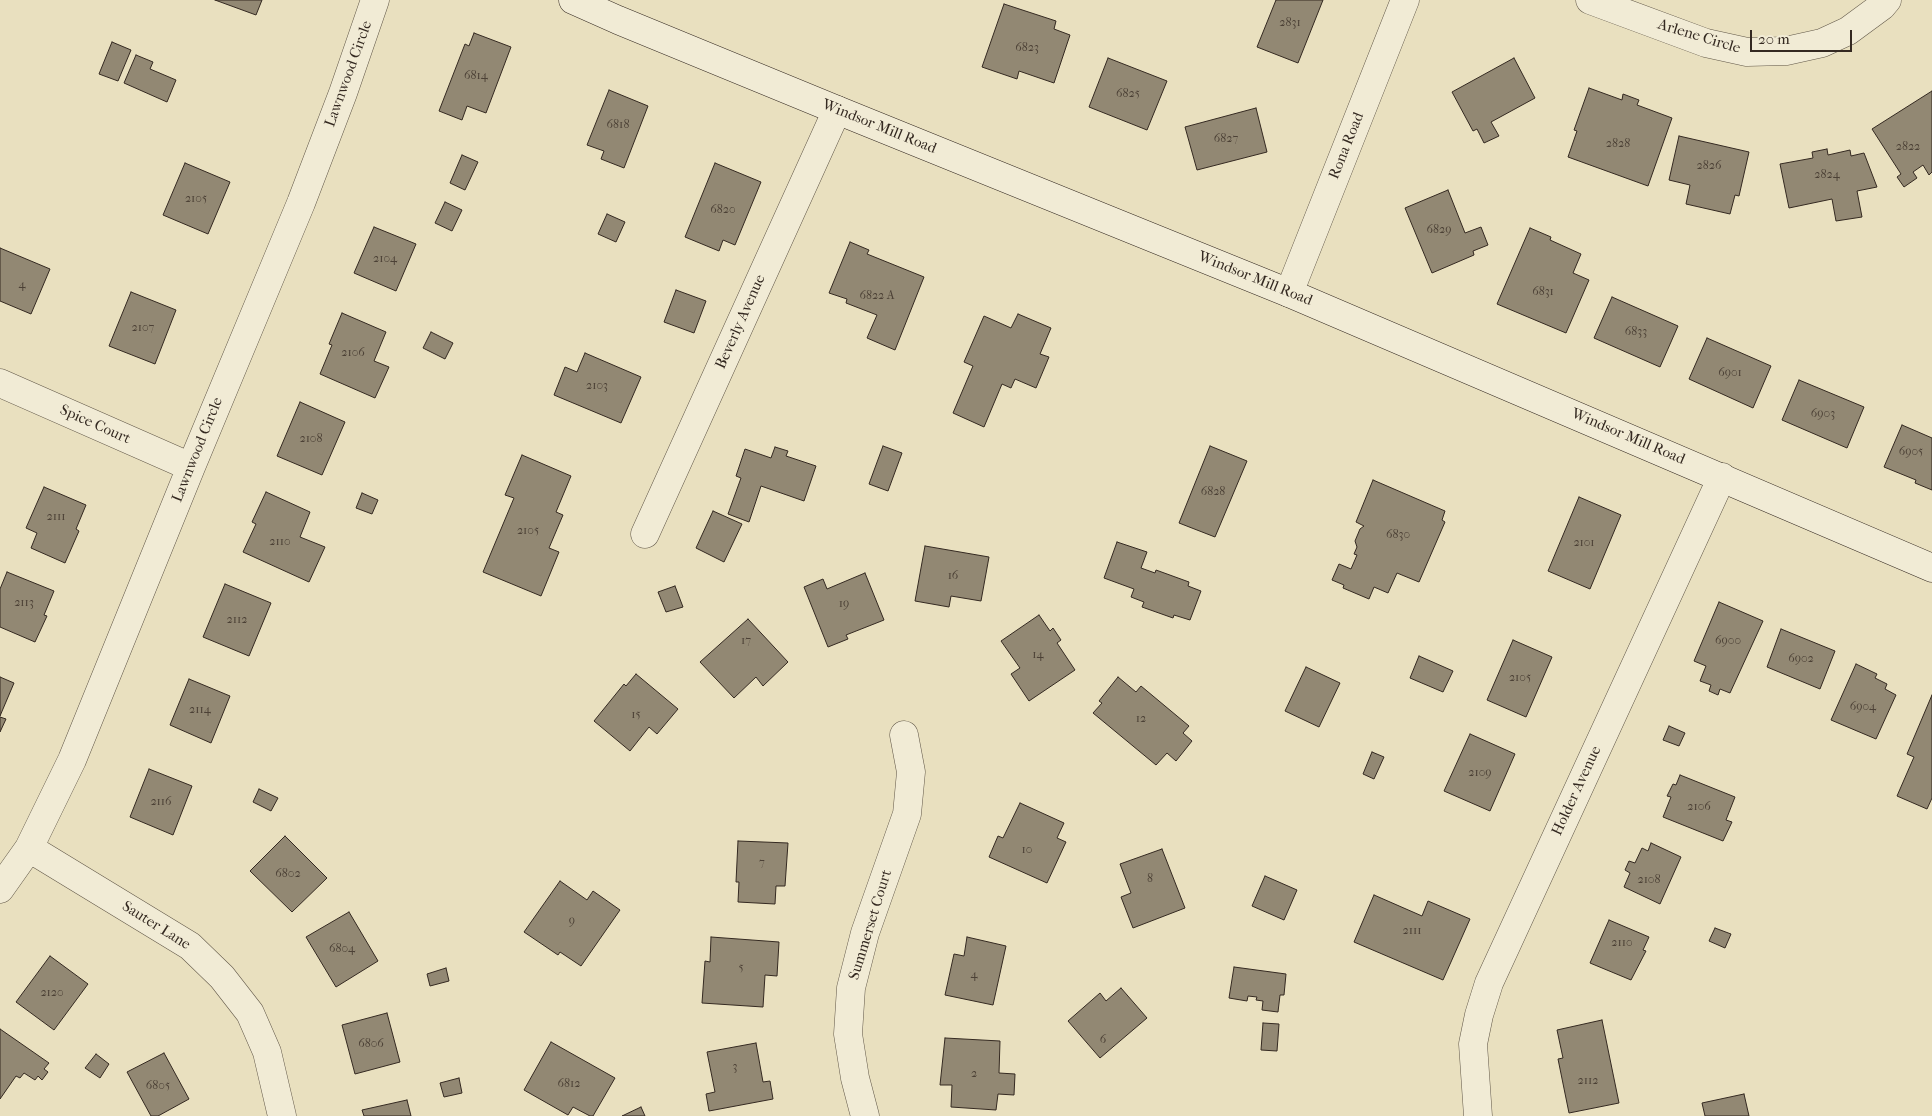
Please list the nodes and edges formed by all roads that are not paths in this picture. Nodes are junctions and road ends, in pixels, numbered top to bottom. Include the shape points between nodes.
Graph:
1 (375, 0) edge
2 (573, 0) edge
3 (1405, 0) edge
4 (1590, 0) edge
5 (1887, 0) edge
6 (838, 110) junction
7 (1289, 293) junction
8 (0, 382) edge
9 (191, 467) junction
10 (1722, 477) junction
11 (645, 534) dead end
12 (1932, 568) edge
13 (904, 735) dead end
14 (29, 848) junction
15 (0, 889) edge
16 (282, 1116) edge
17 (865, 1116) edge
18 (1478, 1116) edge

1 - 9 street, Lawnwood Circle via 304,194
2 - 6 street, Windsor Mill Road
3 - 7 street, Rona Road
4 - 5 street, Arlene Circle via 1706,43 1747,52 1786,51 1822,43 1848,31
6 - 7 street, Windsor Mill Road
6 - 11 street, Beverly Avenue
7 - 10 street, Windsor Mill Road
8 - 9 street, Spice Court
9 - 14 street, Lawnwood Circle via 72,760
10 - 12 street, Windsor Mill Road
10 - 18 street, Holder Avenue via 1489,983 1473,1044
13 - 17 street, Summerset Court via 911,772 907,814 864,933 851,988 848,1034
14 - 15 street, Lawnwood Circle
14 - 16 street, Sauter Lane via 190,946 222,976 250,1013 267,1052

